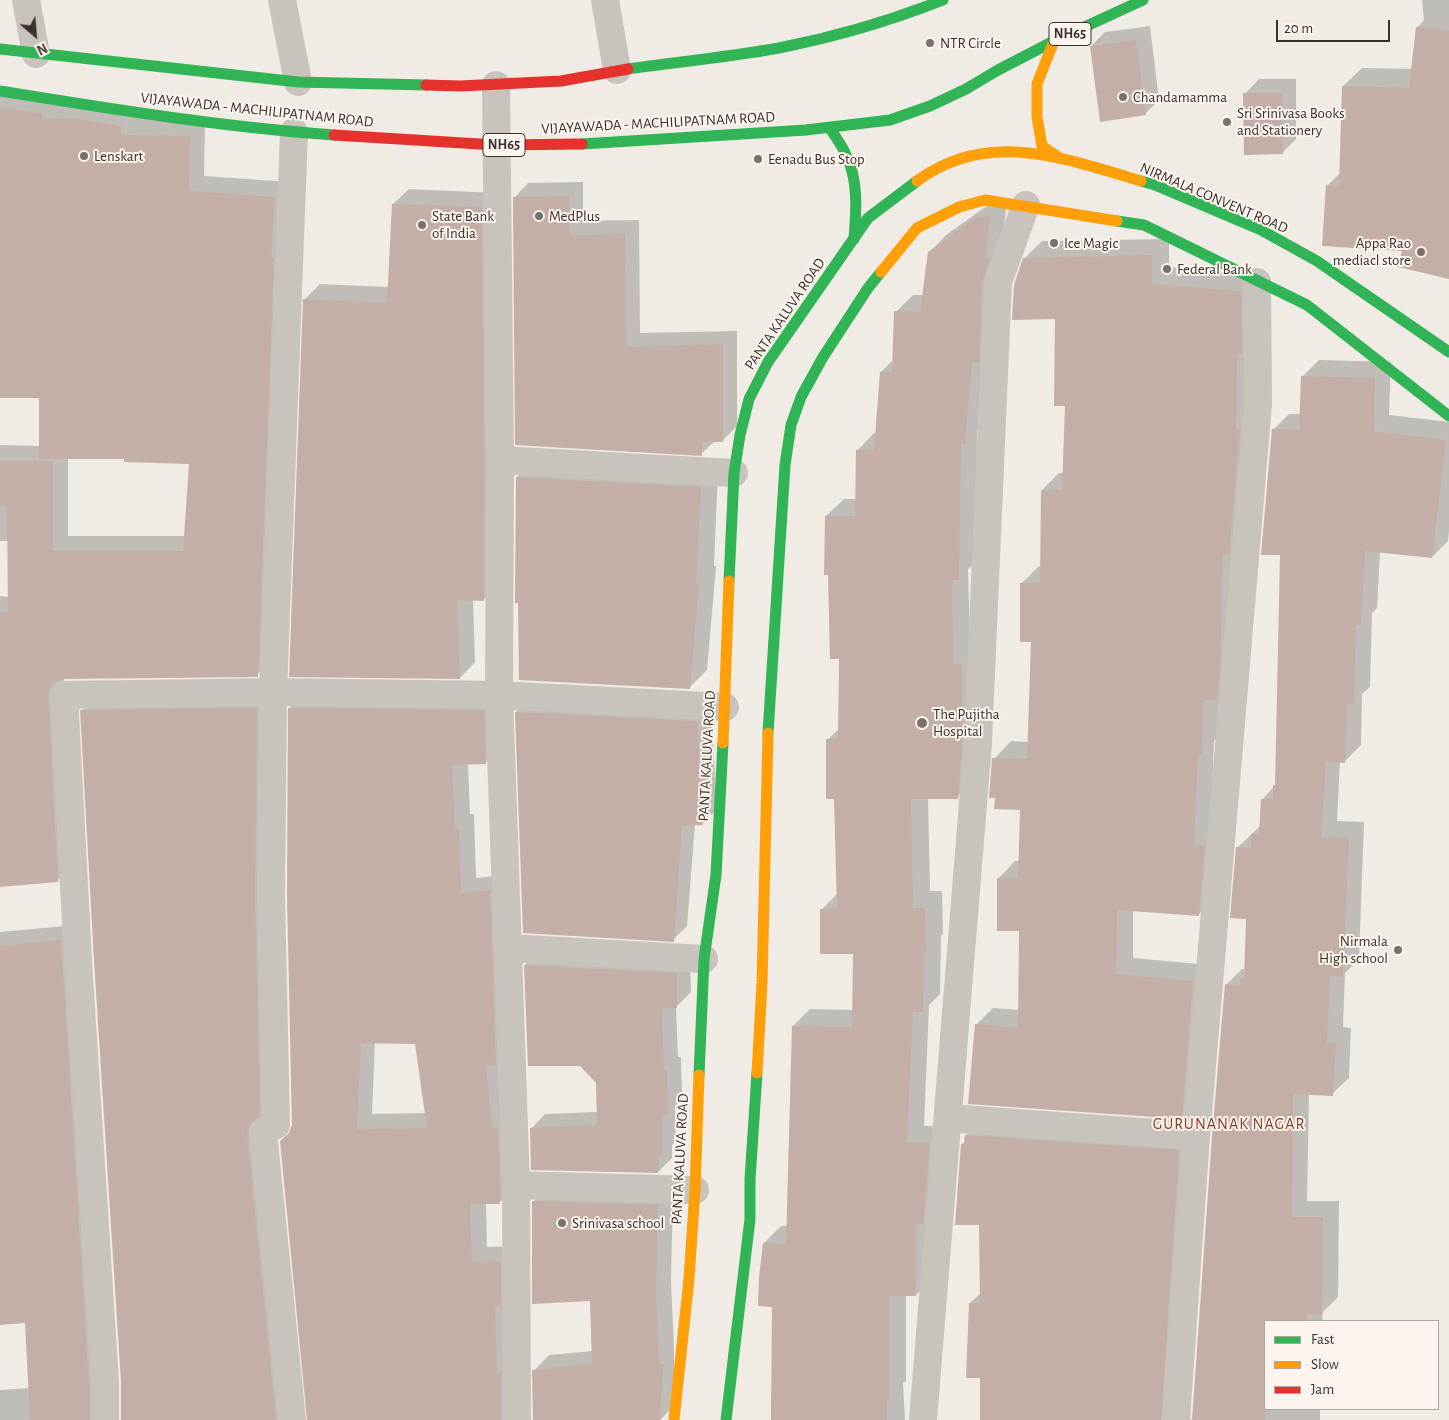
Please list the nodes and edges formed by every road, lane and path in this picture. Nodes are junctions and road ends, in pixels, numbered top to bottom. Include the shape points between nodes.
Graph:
1 (26, 0) edge
2 (282, 0) edge
3 (605, 0) edge
4 (943, 0) edge
5 (1143, 0) edge
6 (900, 8) edge
7 (1054, 41) junction
8 (0, 49) edge
9 (36, 54) junction
10 (617, 70) junction
11 (298, 82) junction
12 (496, 85) junction
13 (0, 91) edge
14 (830, 128) junction
15 (294, 132) junction
16 (496, 145) junction
17 (1060, 158) junction
18 (942, 167) joint
19 (1026, 205) junction
20 (854, 239) junction
21 (1257, 282) junction
22 (1449, 352) edge
23 (1449, 416) edge
24 (500, 460) junction
25 (734, 473) junction
26 (273, 692) junction
27 (499, 694) junction
28 (725, 707) junction
29 (508, 948) junction
30 (704, 959) junction
31 (948, 1118) junction
32 (1196, 1136) junction
33 (516, 1185) junction
34 (695, 1190) junction
35 (105, 1420) edge
36 (292, 1420) edge
37 (517, 1420) edge
38 (674, 1420) edge
39 (726, 1420) edge
40 (923, 1420) edge
41 (1176, 1420) edge

1 - 9 street
2 - 11 street
3 - 10 street
4 - 6 main road
5 - 7 main road, VIJAYAWADA - MACHILIPATNAM ROAD / NH65
6 - 10 main road via 848,32 778,48
7 - 14 main road, VIJAYAWADA - MACHILIPATNAM ROAD / NH65 via 930,106 890,120
7 - 17 main road via 1037,84 1036,118 1042,146
8 - 9 main road
9 - 11 main road
10 - 12 main road via 561,81
11 - 12 main road
12 - 16 street
13 - 15 main road, VIJAYAWADA - MACHILIPATNAM ROAD / NH65 via 139,113
14 - 16 main road, VIJAYAWADA - MACHILIPATNAM ROAD / NH65 via 589,144
14 - 20 main road via 854,175 857,198
15 - 16 main road, VIJAYAWADA - MACHILIPATNAM ROAD / NH65
15 - 26 street
16 - 24 street
17 - 18 main road, NIRMALA CONVENT ROAD via 1021,151 992,151
17 - 22 main road, NIRMALA CONVENT ROAD via 1155,186 1261,230 1317,261
18 - 20 main road, PANTA KALUVA ROAD via 924,176 868,218
19 - 21 main road via 1144,225
19 - 31 street via 998,282 978,742
19 - 39 main road via 984,200 958,207 917,228 868,288 823,357 801,397 791,425 785,465 768,712 762,983 750,1219
20 - 25 main road, PANTA KALUVA ROAD via 768,362 749,399
21 - 23 main road via 1307,305
21 - 32 street via 1258,404
24 - 25 street
24 - 27 street
25 - 28 main road, PANTA KALUVA ROAD
26 - 27 street
26 - 35 street via 64,695
26 - 36 street via 271,896 276,1125 263,1132
27 - 28 street
27 - 29 street
28 - 30 main road, PANTA KALUVA ROAD via 716,874
29 - 30 street
29 - 33 street
30 - 34 main road, PANTA KALUVA ROAD
31 - 32 street
31 - 40 street
32 - 41 street
33 - 34 street
33 - 37 street
34 - 38 main road, PANTA KALUVA ROAD

